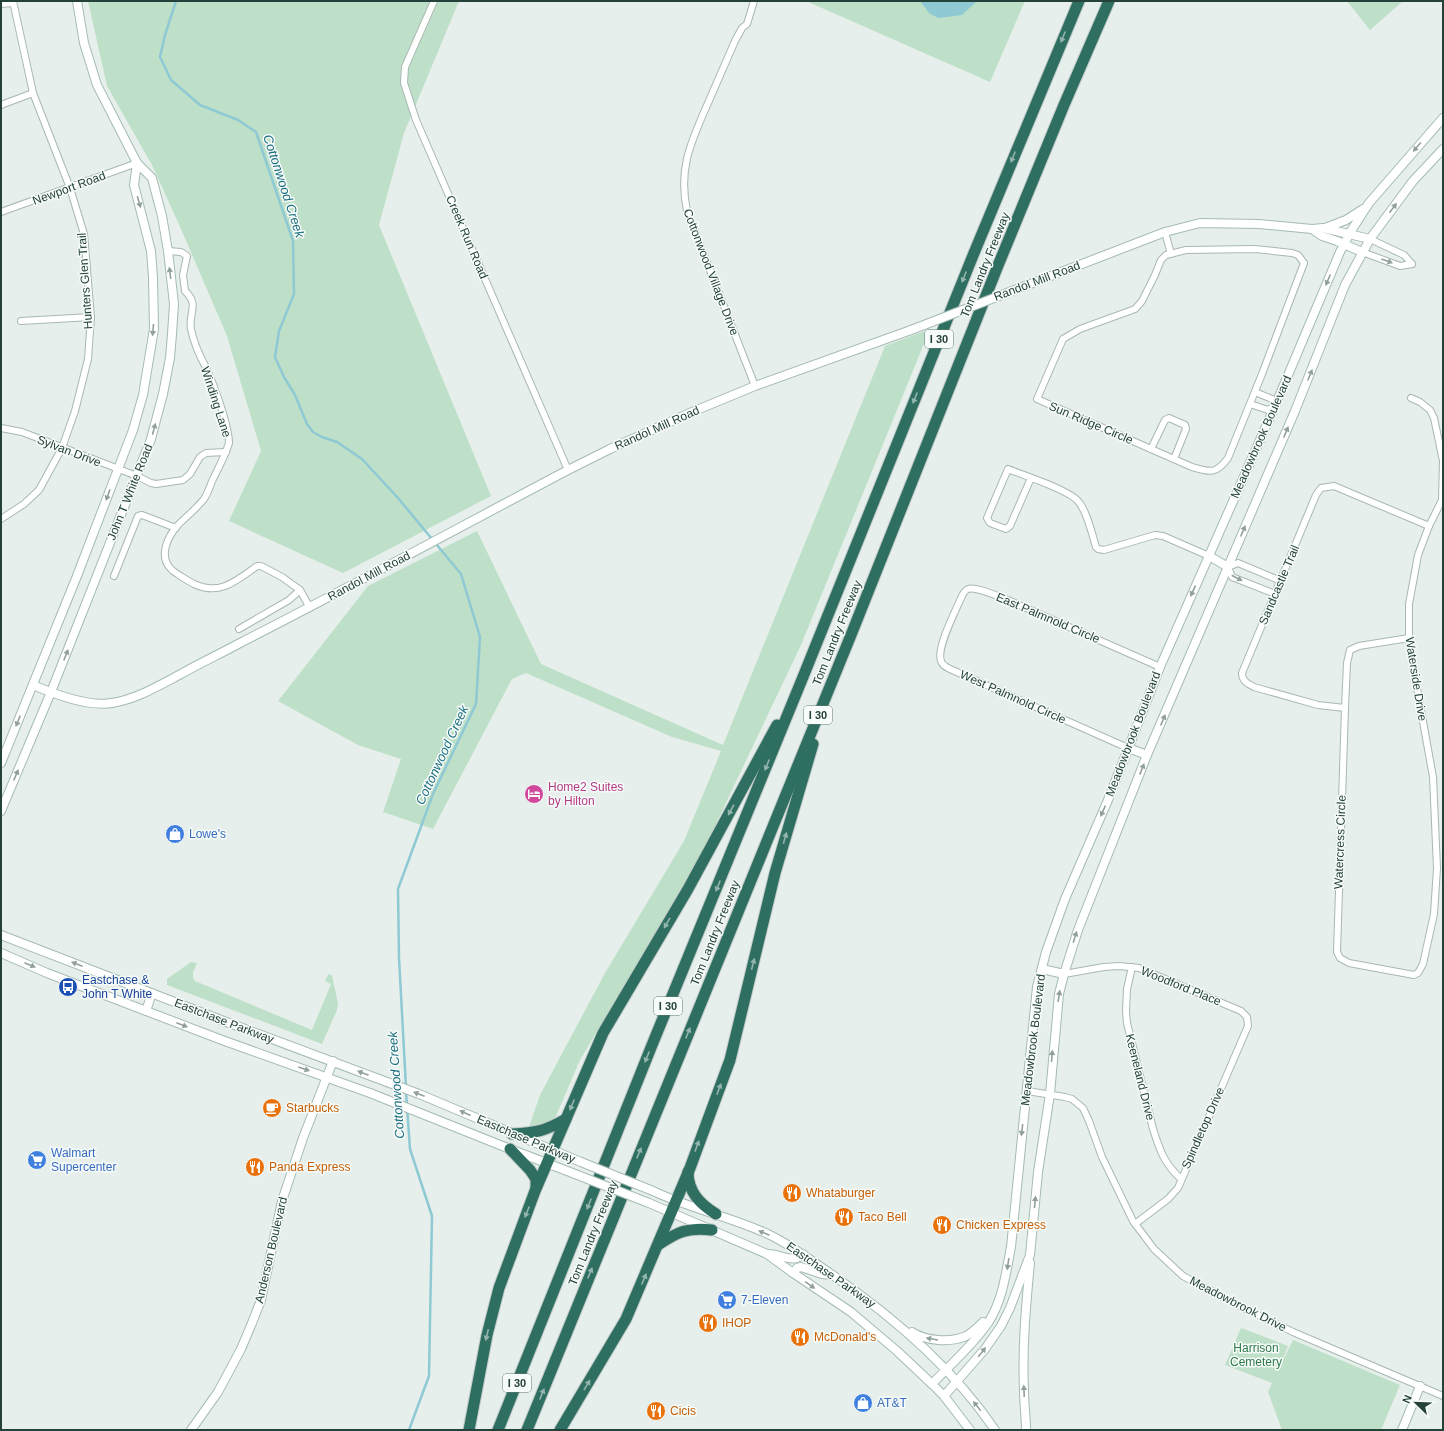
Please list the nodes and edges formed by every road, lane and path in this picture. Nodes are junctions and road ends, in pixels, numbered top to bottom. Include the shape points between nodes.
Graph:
1 (77, 1) edge
2 (434, 1) edge
3 (754, 1) edge
4 (1079, 1) edge
5 (1109, 1) edge
6 (13, 2) edge
7 (1, 4) edge
8 (33, 93) junction
9 (1, 105) edge
10 (1443, 118) edge
11 (1443, 149) edge
12 (137, 163) junction
13 (70, 188) junction
14 (1369, 203) junction
15 (1, 212) edge
16 (1323, 228) junction
17 (1312, 229) junction
18 (1165, 232) junction
19 (1349, 234) junction
20 (1370, 239) junction
21 (1344, 244) junction
22 (168, 251) junction
23 (1362, 252) junction
24 (1171, 254) junction
25 (172, 291) junction
26 (185, 291) junction
27 (91, 317) junction
28 (21, 320) dead end
29 (755, 386) junction
30 (1255, 392) junction
31 (1411, 398) dead end
32 (1250, 404) junction
33 (1276, 406) junction
34 (1, 428) edge
35 (62, 448) junction
36 (1151, 449) junction
37 (226, 452) junction
38 (1174, 459) junction
39 (117, 469) junction
40 (568, 470) junction
41 (137, 476) junction
42 (1031, 478) junction
43 (1, 519) edge
44 (1429, 526) junction
45 (176, 528) junction
46 (1209, 556) junction
47 (1228, 567) junction
48 (114, 576) dead end
49 (1280, 581) junction
50 (300, 590) junction
51 (1275, 594) junction
52 (310, 608) junction
53 (952, 620) joint
54 (239, 629) dead end
55 (1409, 638) junction
56 (1160, 667) junction
57 (803, 677) junction
58 (33, 685) junction
59 (828, 690) junction
60 (50, 692) junction
61 (1345, 708) junction
62 (1128, 748) junction
63 (1147, 756) junction
64 (1, 763) edge
65 (1, 811) edge
66 (1, 935) edge
67 (1, 953) edge
68 (1132, 967) junction
69 (1042, 969) junction
70 (1064, 974) junction
71 (1416, 974) joint
72 (152, 993) junction
73 (146, 1011) junction
74 (1247, 1017) joint
75 (333, 1061) junction
76 (327, 1077) junction
77 (1027, 1091) junction
78 (1050, 1094) junction
79 (566, 1119) junction
80 (512, 1134) junction
81 (510, 1149) junction
82 (553, 1150) junction
83 (547, 1163) junction
84 (688, 1171) junction
85 (1181, 1179) junction
86 (536, 1191) junction
87 (676, 1202) junction
88 (671, 1213) junction
89 (716, 1214) junction
90 (1135, 1224) junction
91 (712, 1230) junction
92 (658, 1245) junction
93 (767, 1254) junction
94 (803, 1254) junction
95 (1030, 1255) junction
96 (793, 1273) junction
97 (833, 1275) junction
98 (991, 1316) junction
99 (897, 1323) junction
100 (945, 1370) junction
101 (958, 1382) junction
102 (932, 1384) junction
103 (1420, 1386) junction
104 (944, 1396) junction
105 (1443, 1396) edge
106 (191, 1430) edge
107 (468, 1430) edge
108 (498, 1430) edge
109 (527, 1430) edge
110 (560, 1430) edge
111 (970, 1430) edge
112 (995, 1430) edge
113 (1026, 1430) edge
114 (1402, 1430) edge

1 - 12 main road, John T White Road via 84,43 97,85
2 - 40 street, Creek Run Road via 405,67 404,83 416,120
3 - 29 street, Cottonwood Village Drive via 747,24 735,41 690,145 684,175 684,195 687,211
4 -> 57 highway, Tom Landry Freeway / I 30
5 - 59 highway, Tom Landry Freeway / I 30 via 997,268
6 - 7 street
6 - 8 street, Hunters Glen Trail
8 - 9 street
8 - 13 street, Hunters Glen Trail
10 -> 14 main road, Meadowbrook Boulevard
20 -> 11 main road via 1413,181
12 - 13 street, Newport Road
12 - 22 main road, John T White Road via 152,178
12 -> 39 main road, John T White Road via 134,185 151,251 154,328 143,395
13 - 15 street, Newport Road
13 - 27 street, Hunters Glen Trail via 84,234
14 - 16 main road via 1354,216
14 - 19 main road, Meadowbrook Boulevard
16 - 17 main road, Randol Mill Road
16 - 19 main road, Randol Mill Road
17 - 18 main road, Randol Mill Road via 1259,224 1200,223
17 - 21 main road, Randol Mill Road via 1322,236
18 - 24 street
18 - 29 main road, Randol Mill Road, bridge via 911,330
19 - 20 main road, Randol Mill Road
19 - 21 main road, Meadowbrook Boulevard
20 - 23 main road, Meadowbrook Boulevard
23 -> 20 street, Randol Mill Road via 1400,266 1412,264 1404,255
21 - 23 main road, Randol Mill Road
21 -> 33 main road, Meadowbrook Boulevard
25 -> 22 main road, John T White Road
22 - 26 street, Winding Lane via 181,252 187,256 183,274
47 -> 23 main road, Meadowbrook Boulevard via 1295,411 1345,285
24 - 30 street, Sun Ridge Circle via 1186,250 1255,249 1292,253 1304,263
24 - 36 street, Sun Ridge Circle via 1161,260 1142,301 1135,309 1080,329 1063,339 1037,397 1039,401
25 - 26 street
41 -> 25 main road, John T White Road via 152,439 170,358 174,304
26 - 37 street, Winding Lane via 193,302 190,328 229,438
27 - 28 street
27 - 35 street, Hunters Glen Trail via 88,359 75,411
29 - 40 main road, Randol Mill Road via 692,412
30 - 32 street, Sun Ridge Circle
30 - 33 street via 1272,399
31 - 44 street, Waterside Drive via 1430,410 1443,461 1442,500
32 - 33 street via 1268,410
32 - 38 street, Sun Ridge Circle via 1223,465 1209,472
33 - 46 main road, Meadowbrook Boulevard
34 - 35 street, Sylvan Drive via 22,432
35 - 39 street, Sylvan Drive
35 - 43 street, Hunters Glen Trail via 39,490 24,504
36 - 38 street, Sun Ridge Circle
36 - 38 street via 1165,420 1169,418 1184,425 1186,429
37 - 41 street, Sylvan Drive via 206,453 183,480 156,484
37 - 45 street, Winding Lane via 204,498
39 - 41 street, Sylvan Drive
39 -> 58 main road, John T White Road
40 - 52 main road, Randol Mill Road
60 -> 41 main road, John T White Road
42 - 42 street via 1008,469 987,518 990,523 1006,529 1010,526
42 - 46 street via 1070,494 1078,501 1098,548 1104,550 1155,535
44 - 49 street, Sandcastle Trail via 1334,486 1321,488
44 - 55 street, Waterside Drive via 1418,555 1409,604
45 - 48 street via 142,515 138,516
45 - 50 street, Winding Lane via 164,552 166,561 170,569 194,584 216,589 224,587 261,566
46 - 47 main road
46 -> 56 main road, Meadowbrook Boulevard
47 - 49 street via 1238,563
47 -> 51 street via 1232,577
63 -> 47 main road, Meadowbrook Boulevard
49 - 51 street, Sandcastle Trail
50 - 52 street, Winding Lane
50 - 54 street via 289,600
51 - 61 street, Sandcastle Trail via 1242,678 1254,687 1311,703
52 - 60 main road, Randol Mill Road via 131,699 98,704
53 - 56 street, East Palmnold Circle via 962,596 969,588 984,591
53 - 62 street, West Palmnold Circle via 940,655 944,666
55 - 61 street, Watercress Circle via 1350,650
55 - 71 street, Waterside Drive via 1433,777 1437,868 1434,914 1423,964
56 - 62 main road, Meadowbrook Boulevard
57 -> 79 highway via 688,889 603,1033
57 -> 108 highway, Tom Landry Freeway / I 30
58 - 60 main road, Randol Mill Road
58 -> 64 main road, John T White Road
84 -> 59 highway via 730,1060 775,873
109 -> 59 highway, Tom Landry Freeway / I 30
65 -> 60 main road, John T White Road
61 - 71 street, Watercress Circle via 1337,952 1340,958 1349,963
62 - 63 main road
62 -> 69 main road, Meadowbrook Boulevard via 1065,899
70 -> 63 main road, Meadowbrook Boulevard via 1078,930
72 -> 66 main road, Eastchase Parkway
67 -> 73 main road, Eastchase Parkway
68 - 70 street, Woodford Place
68 - 74 street, Woodford Place via 1146,970 1241,1011
68 - 85 street, Keeneland Drive via 1126,1001 1127,1023 1153,1129 1166,1163
69 - 70 main road
69 - 77 main road, Meadowbrook Boulevard via 1037,987
78 -> 70 main road, Meadowbrook Boulevard via 1059,994
72 - 73 main road
72 - 75 main road, Eastchase Parkway
73 -> 76 main road, Eastchase Parkway
74 - 85 street, Spindletop Drive via 1248,1026
75 - 76 main road, Anderson Boulevard
80 -> 75 main road, Eastchase Parkway via 445,1104
76 - 81 main road, Eastchase Parkway
76 - 106 main road, Anderson Boulevard via 282,1200 260,1300 252,1323 218,1392
77 - 78 street, Meadowbrook Drive
77 -> 98 main road, Meadowbrook Boulevard via 1008,1259 1004,1284
78 - 90 street, Meadowbrook Drive via 1072,1099 1083,1108 1117,1189
95 -> 78 main road, Meadowbrook Boulevard via 1038,1172
79 - 80 highway via 536,1133
79 - 82 highway
80 - 82 main road, Eastchase Parkway
81 - 83 main road, Eastchase Parkway
81 - 86 highway via 525,1163 536,1179
82 - 83 highway
82 - 87 main road, Eastchase Parkway, bridge
83 - 86 highway
83 - 88 main road, Eastchase Parkway, bridge
84 - 87 highway
84 - 89 highway via 688,1182 692,1191 706,1208
85 - 90 street, Spindletop Drive via 1178,1188 1168,1199
86 -> 107 highway via 499,1288
87 - 88 highway
87 - 89 main road, Eastchase Parkway
88 - 91 main road, Eastchase Parkway
88 - 92 highway
94 -> 89 main road, Eastchase Parkway via 769,1235
90 - 103 street, Meadowbrook Drive via 1154,1249 1193,1282 1287,1329
91 - 92 highway via 683,1231
91 - 93 main road, Eastchase Parkway
110 -> 92 highway via 626,1319
93 - 94 main road via 795,1260
93 - 96 main road, Eastchase Parkway
94 - 97 main road, Eastchase Parkway
101 -> 95 main road, Meadowbrook Boulevard via 1000,1326 1010,1308
113 -> 95 main road via 1024,1344
96 - 97 main road via 801,1267
96 -> 102 main road, Eastchase Parkway via 851,1312
97 - 99 main road, Eastchase Parkway
98 -> 99 main road via 967,1336 943,1341 918,1336
98 - 100 main road, Meadowbrook Boulevard via 959,1357
99 - 100 main road, Eastchase Parkway
100 - 101 main road, Eastchase Parkway
100 - 102 main road, Meadowbrook Boulevard
101 - 104 main road, Meadowbrook Boulevard
112 -> 101 main road, Eastchase Parkway
102 - 104 main road, Eastchase Parkway
103 - 105 street, Meadowbrook Drive
103 - 114 main road
104 - 111 main road, Eastchase Parkway

